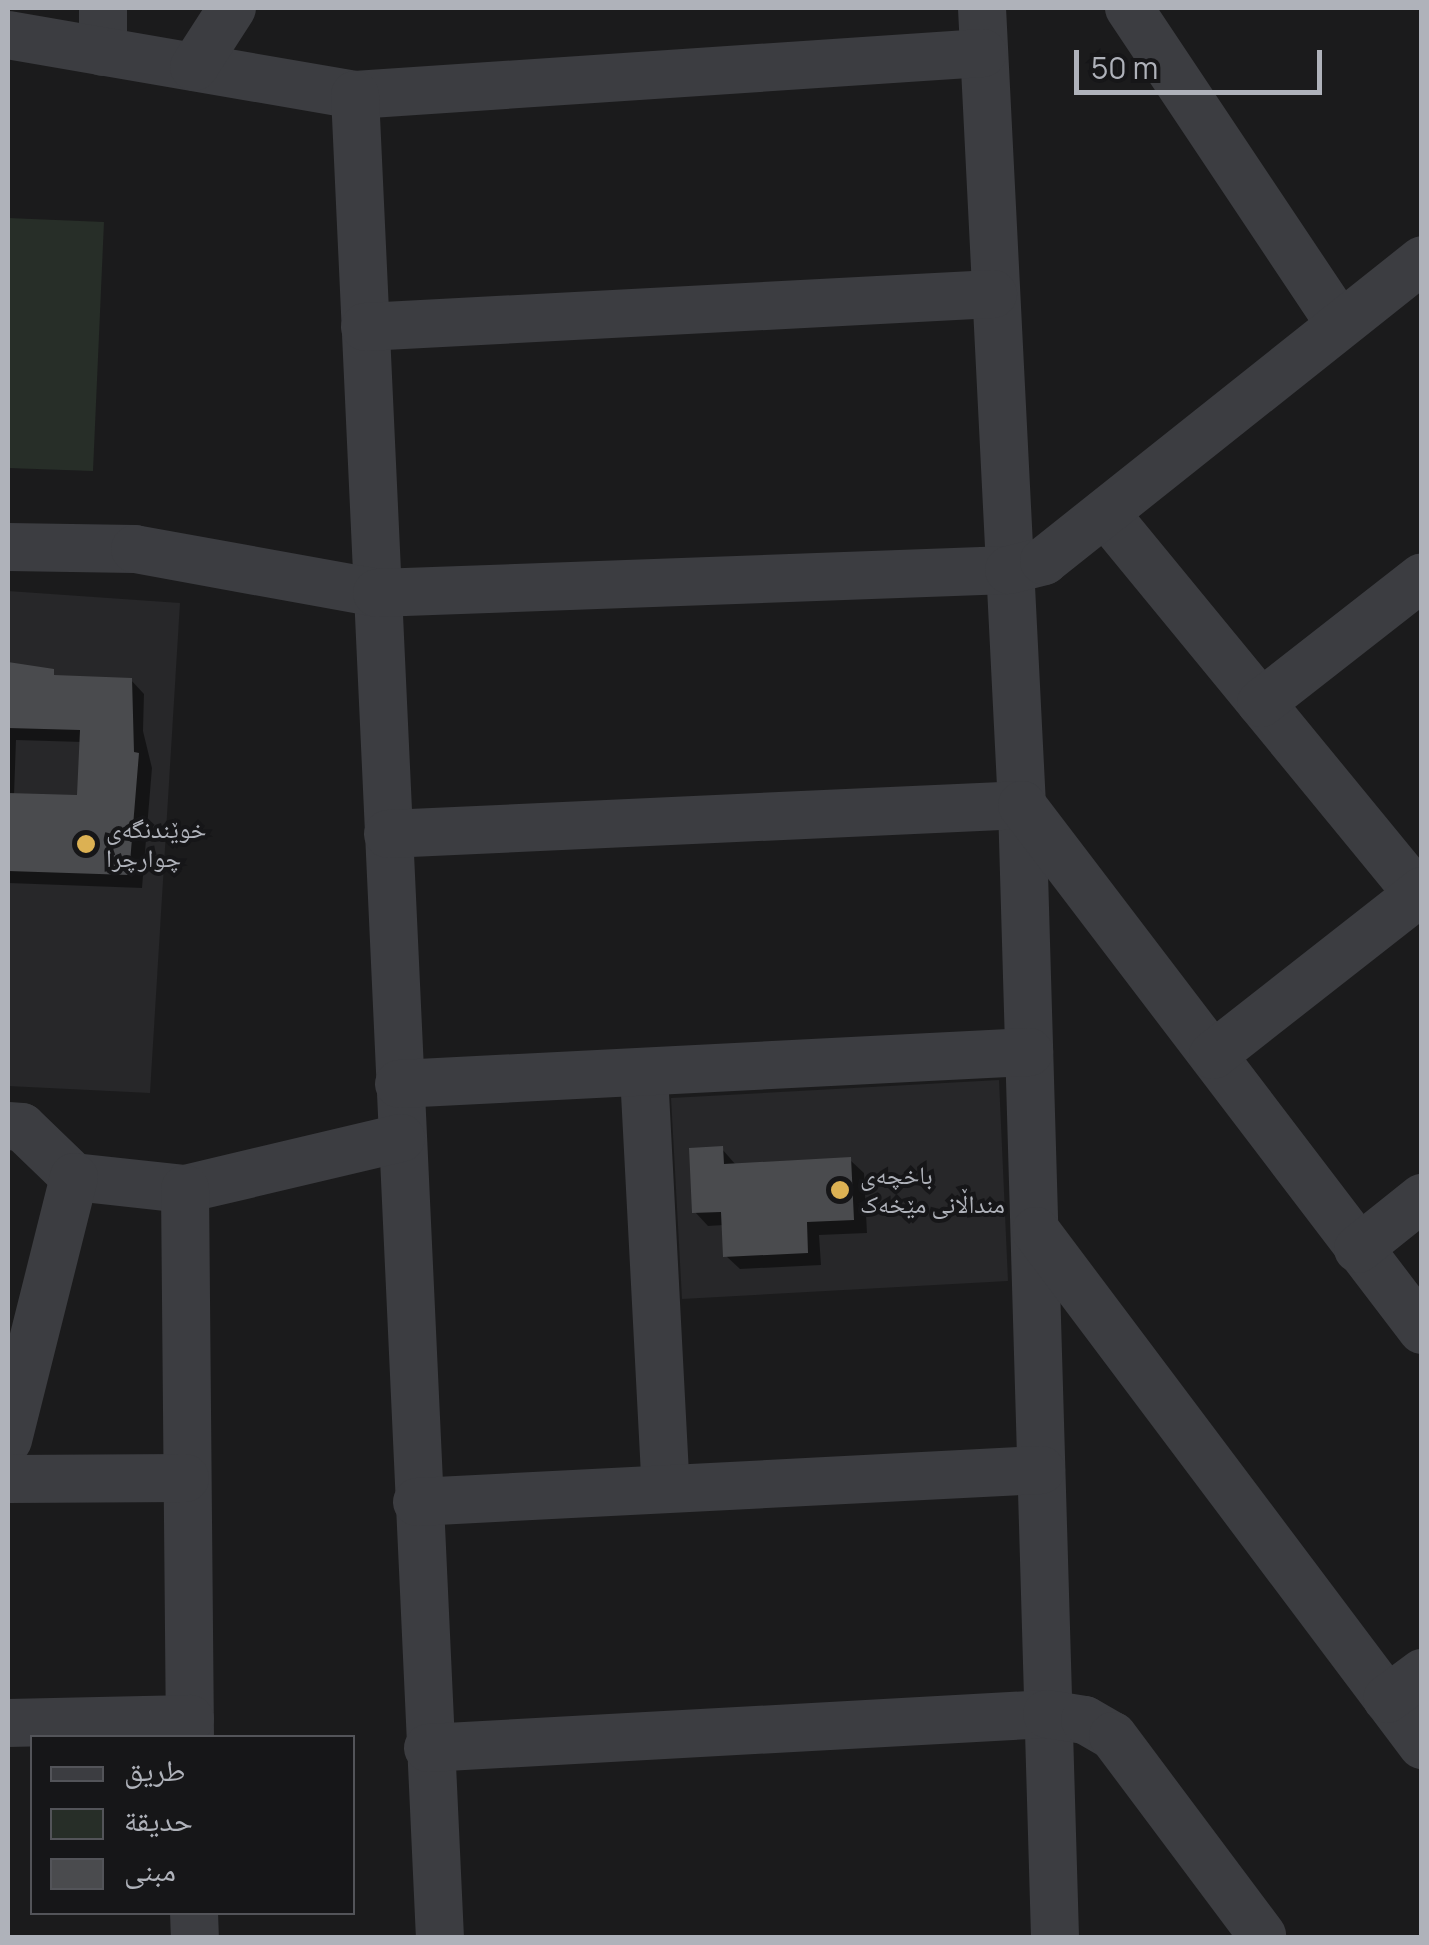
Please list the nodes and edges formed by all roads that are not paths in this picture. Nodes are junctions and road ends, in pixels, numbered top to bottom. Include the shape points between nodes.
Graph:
1 (232, 8) edge
2 (1129, 8) edge
3 (103, 30) edge
4 (983, 30) edge
5 (8, 35) edge
6 (194, 67) junction
7 (355, 95) junction
8 (1422, 260) edge
9 (992, 294) junction
10 (1340, 324) junction
11 (365, 328) junction
12 (1105, 513) junction
13 (8, 547) edge
14 (1010, 570) junction
15 (1422, 577) edge
16 (377, 593) junction
17 (1261, 702) junction
18 (1022, 804) junction
19 (388, 834) junction
20 (1420, 892) edge
21 (1030, 1052) junction
22 (1213, 1054) junction
23 (644, 1074) junction
24 (399, 1084) junction
25 (8, 1126) edge
26 (401, 1138) junction
27 (74, 1177) junction
28 (185, 1190) junction
29 (1422, 1198) edge
30 (1036, 1231) junction
31 (1358, 1248) junction
32 (1422, 1330) edge
33 (8, 1440) edge
34 (1042, 1470) junction
35 (184, 1478) junction
36 (8, 1479) edge
37 (666, 1487) junction
38 (418, 1502) junction
39 (1404, 1686) edge
40 (1047, 1714) junction
41 (8, 1723) edge
42 (190, 1728) edge
43 (1422, 1745) edge
44 (428, 1748) junction
45 (1262, 1935) edge
46 (440, 1938) edge
47 (1055, 1938) edge

1 - 6 street
2 - 10 street
3 - 5 street
3 - 6 street
4 - 7 street
4 - 9 street
6 - 7 street
7 - 11 street
8 - 10 street
9 - 11 street
9 - 14 street
10 - 12 street
11 - 16 street
12 - 14 street via 1044,560
12 - 17 street
13 - 16 street via 135,549
14 - 16 street
14 - 18 street
15 - 17 street
16 - 19 street
17 - 20 street
18 - 19 street
18 - 21 street
18 - 22 street
19 - 24 street
20 - 22 street
21 - 23 street
21 - 30 street
22 - 31 street
23 - 24 street
23 - 37 street
24 - 26 street
25 - 27 street via 22,1127
26 - 28 street
26 - 38 street
27 - 28 street
27 - 33 street
28 - 35 street
29 - 31 street
30 - 34 street
30 - 39 street
31 - 32 street
34 - 37 street
34 - 40 street
35 - 36 street
35 - 42 street
37 - 38 street
38 - 44 street
39 - 43 street
40 - 44 street
40 - 45 street via 1085,1720 1113,1736
40 - 47 street
41 - 42 street
44 - 46 street

